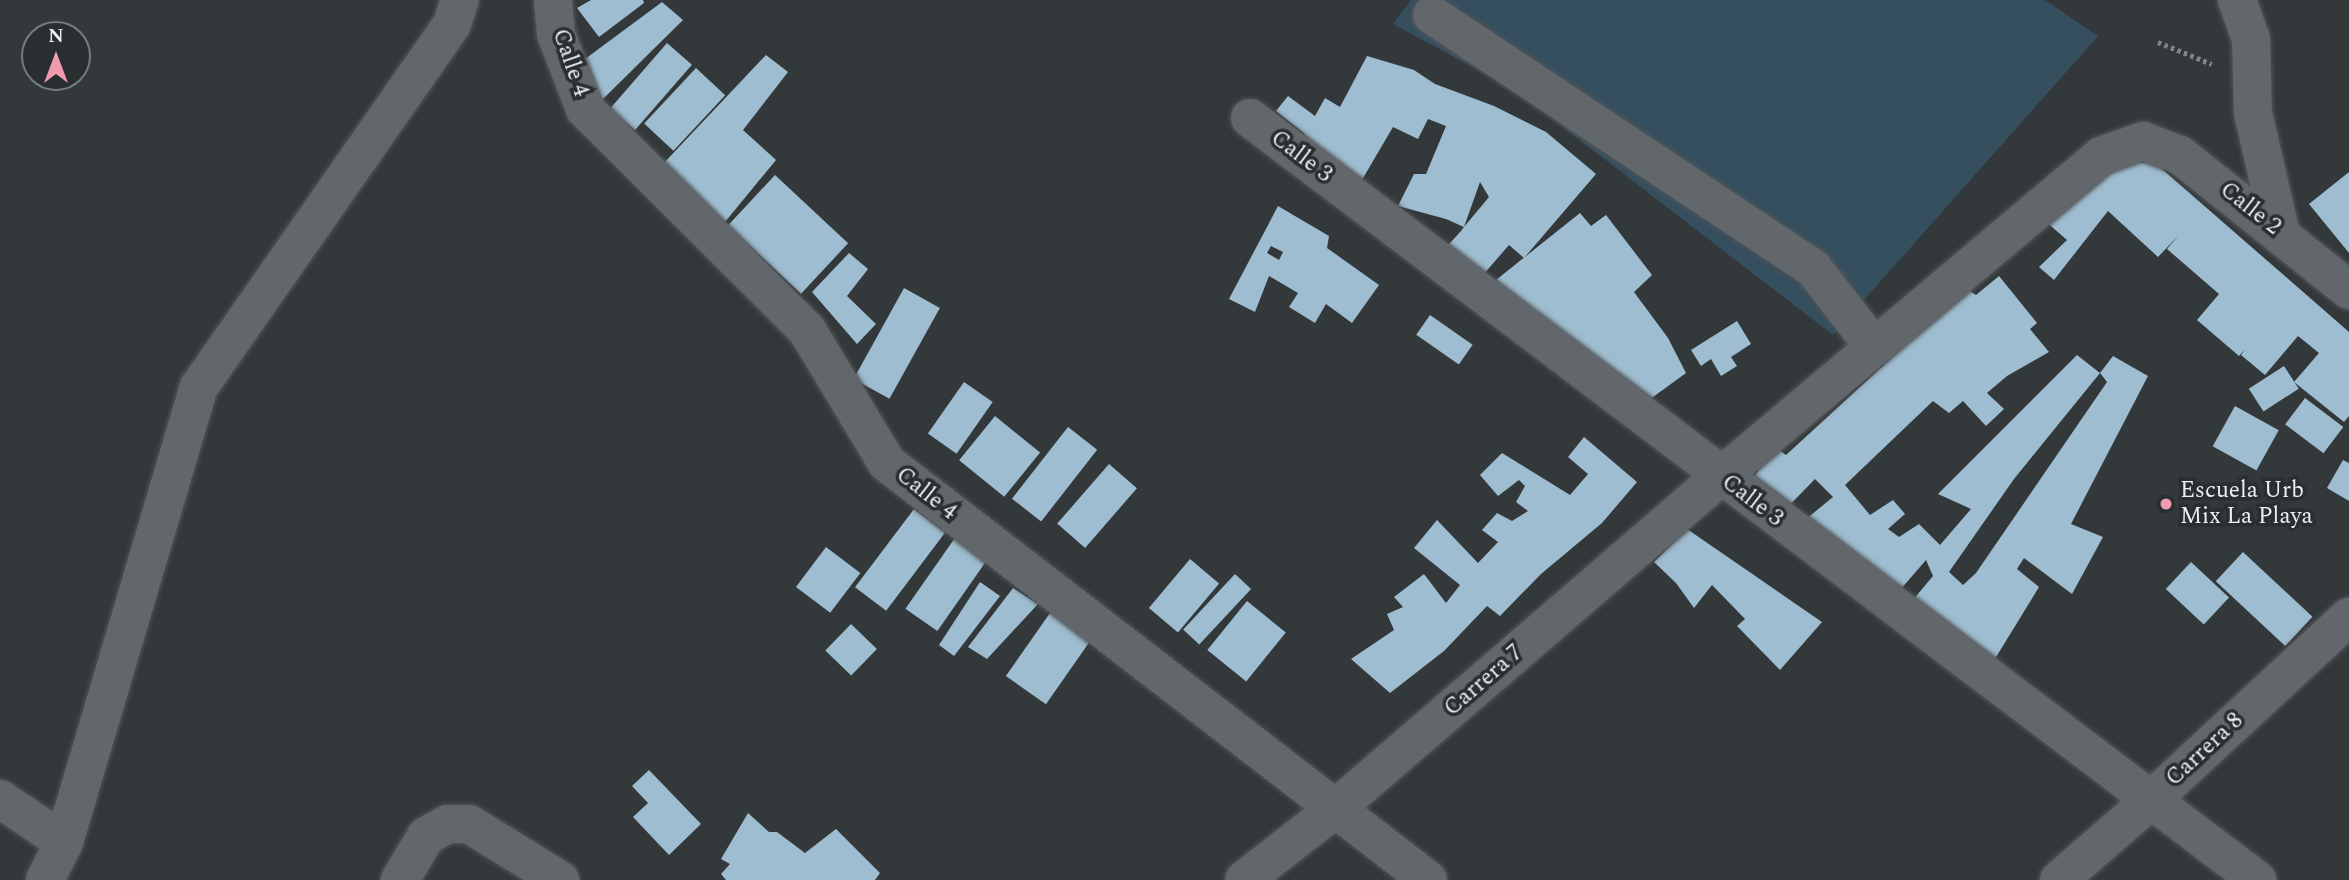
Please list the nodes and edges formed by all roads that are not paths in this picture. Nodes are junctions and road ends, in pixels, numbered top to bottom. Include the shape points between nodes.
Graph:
1 (460, 0) edge
2 (553, 0) edge
3 (2237, 0) edge
4 (1432, 15) dead end
5 (1250, 118) dead end
6 (2143, 141) joint
7 (2281, 234) junction
8 (2349, 290) edge
9 (1874, 347) junction
10 (1720, 477) junction
11 (2341, 637) edge
12 (0, 799) edge
13 (2150, 801) junction
14 (1335, 809) junction
15 (64, 842) junction
16 (45, 880) edge
17 (400, 880) edge
18 (560, 880) edge
19 (1244, 880) edge
20 (1427, 880) edge
21 (2059, 880) edge
22 (2257, 880) edge

1 - 15 street via 452,24 199,387
2 - 14 street, Calle 4 via 556,34 585,108 807,330 887,463
3 - 7 street via 2252,39 2253,113
4 - 9 street via 1813,268
5 - 10 street, Calle 3
6 - 7 street, Calle 2 via 2180,155
6 - 9 street, Carrera 7 via 2101,156
7 - 8 street, Calle 2
9 - 10 street, Carrera 7
10 - 13 street, Calle 3
10 - 14 street, Carrera 7
11 - 13 street, Carrera 8
12 - 15 street
13 - 21 street, Carrera 8
13 - 22 street, Calle 3
14 - 19 street, Carrera 7
14 - 20 street, Calle 4
15 - 16 street
17 - 18 street via 426,836 448,824 468,824

